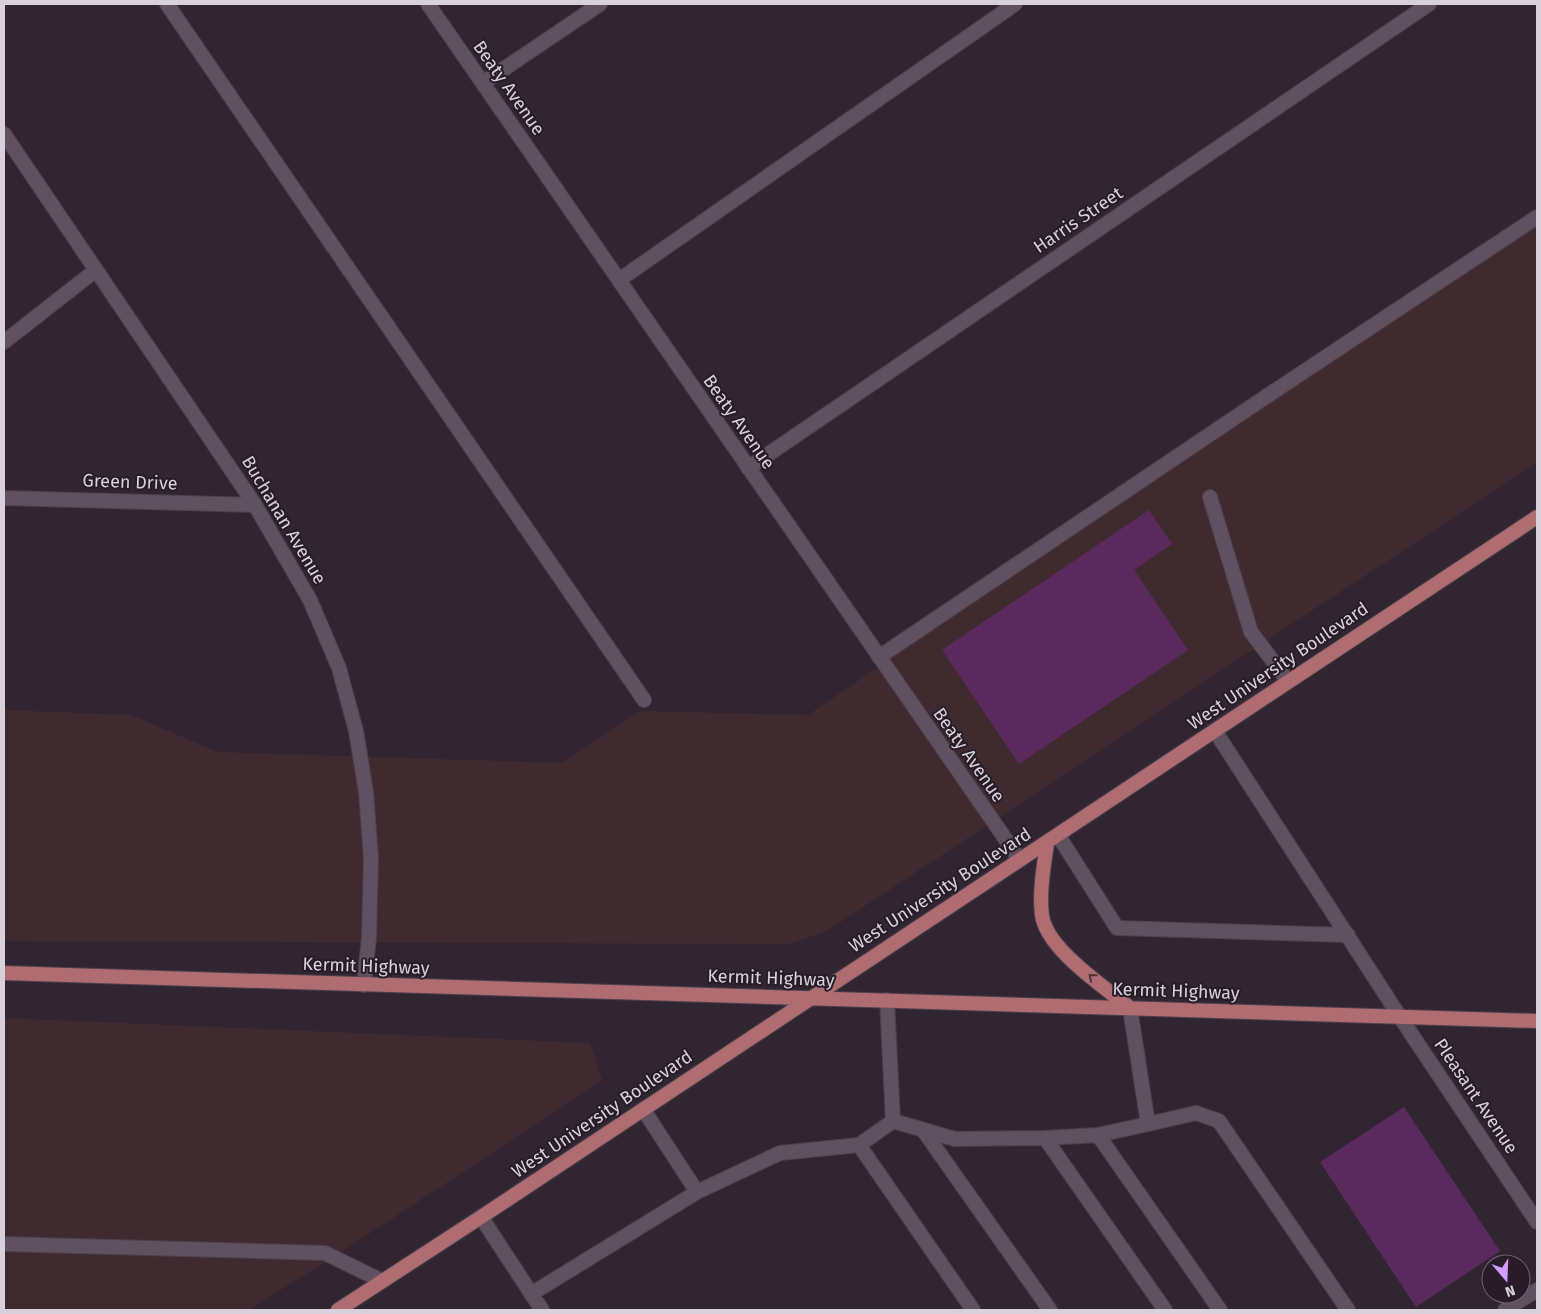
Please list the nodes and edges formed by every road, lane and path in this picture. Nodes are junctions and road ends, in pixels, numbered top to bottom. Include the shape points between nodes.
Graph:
1 (167, 4) edge
2 (428, 4) edge
3 (600, 4) edge
4 (1015, 4) edge
5 (1429, 4) edge
6 (483, 83) junction
7 (4, 134) edge
8 (1537, 216) edge
9 (96, 270) junction
10 (619, 280) junction
11 (4, 342) edge
12 (748, 468) junction
13 (1210, 497) dead end
14 (4, 498) edge
15 (255, 505) junction
16 (1537, 517) edge
17 (879, 657) junction
18 (1288, 682) junction
19 (644, 700) dead end
20 (1215, 731) junction
21 (1052, 839) junction
22 (1020, 860) junction
23 (1348, 936) junction
24 (4, 973) edge
25 (364, 985) junction
26 (810, 997) junction
27 (887, 1000) junction
28 (1130, 1008) junction
29 (1400, 1017) junction
30 (1537, 1022) edge
31 (642, 1109) junction
32 (893, 1122) junction
33 (1148, 1124) junction
34 (923, 1130) junction
35 (1098, 1135) junction
36 (1046, 1138) junction
37 (859, 1145) junction
38 (697, 1192) junction
39 (481, 1217) junction
40 (1537, 1222) edge
41 (4, 1244) edge
42 (382, 1281) junction
43 (1537, 1290) edge
44 (531, 1294) junction
45 (338, 1310) edge
46 (542, 1310) edge
47 (973, 1310) edge
48 (1050, 1310) edge
49 (1165, 1310) edge
50 (1220, 1310) edge
51 (1348, 1310) edge
52 (1505, 1310) edge

1 - 19 street
2 - 6 street, Beaty Avenue
3 - 6 street
4 - 10 street
5 - 12 street, Harris Street
6 - 10 street, Beaty Avenue
7 - 9 street, Buchanan Avenue
8 - 17 street
9 - 11 street
9 - 15 street, Buchanan Avenue
10 - 12 street, Beaty Avenue
12 - 17 street, Beaty Avenue
13 - 18 street via 1251,632
14 - 15 street, Green Drive
15 - 25 street, Buchanan Avenue via 310,600 339,668 356,731 366,792 371,858
16 - 18 main road, West University Boulevard
17 - 22 street, Beaty Avenue
18 - 20 main road, West University Boulevard
20 - 21 main road, West University Boulevard
20 - 23 street, Pleasant Avenue
21 - 22 main road, West University Boulevard
21 - 23 street via 1117,928
28 -> 21 main road via 1067,957 1050,936 1042,917 1042,895
22 - 26 main road, West University Boulevard
23 - 29 street, Pleasant Avenue
24 - 25 main road, Kermit Highway
25 - 26 main road, Kermit Highway
26 - 27 main road, Kermit Highway
26 - 31 main road, West University Boulevard
27 - 28 main road, Kermit Highway
27 - 32 street
28 - 29 main road, Kermit Highway
28 - 33 street
29 - 30 main road, Kermit Highway
29 - 40 street, Pleasant Avenue
31 - 38 street
31 - 39 main road, West University Boulevard
32 - 34 street
32 - 37 street
33 - 35 street
33 - 51 street via 1196,1113 1219,1121
34 - 36 street via 955,1139
34 - 48 street
35 - 36 street
35 - 50 street
36 - 49 street
37 - 38 street via 780,1153
37 - 47 street
38 - 44 street
39 - 42 main road, West University Boulevard
39 - 44 street
41 - 42 street via 325,1252
42 - 45 main road, West University Boulevard
43 - 52 street
44 - 46 street

